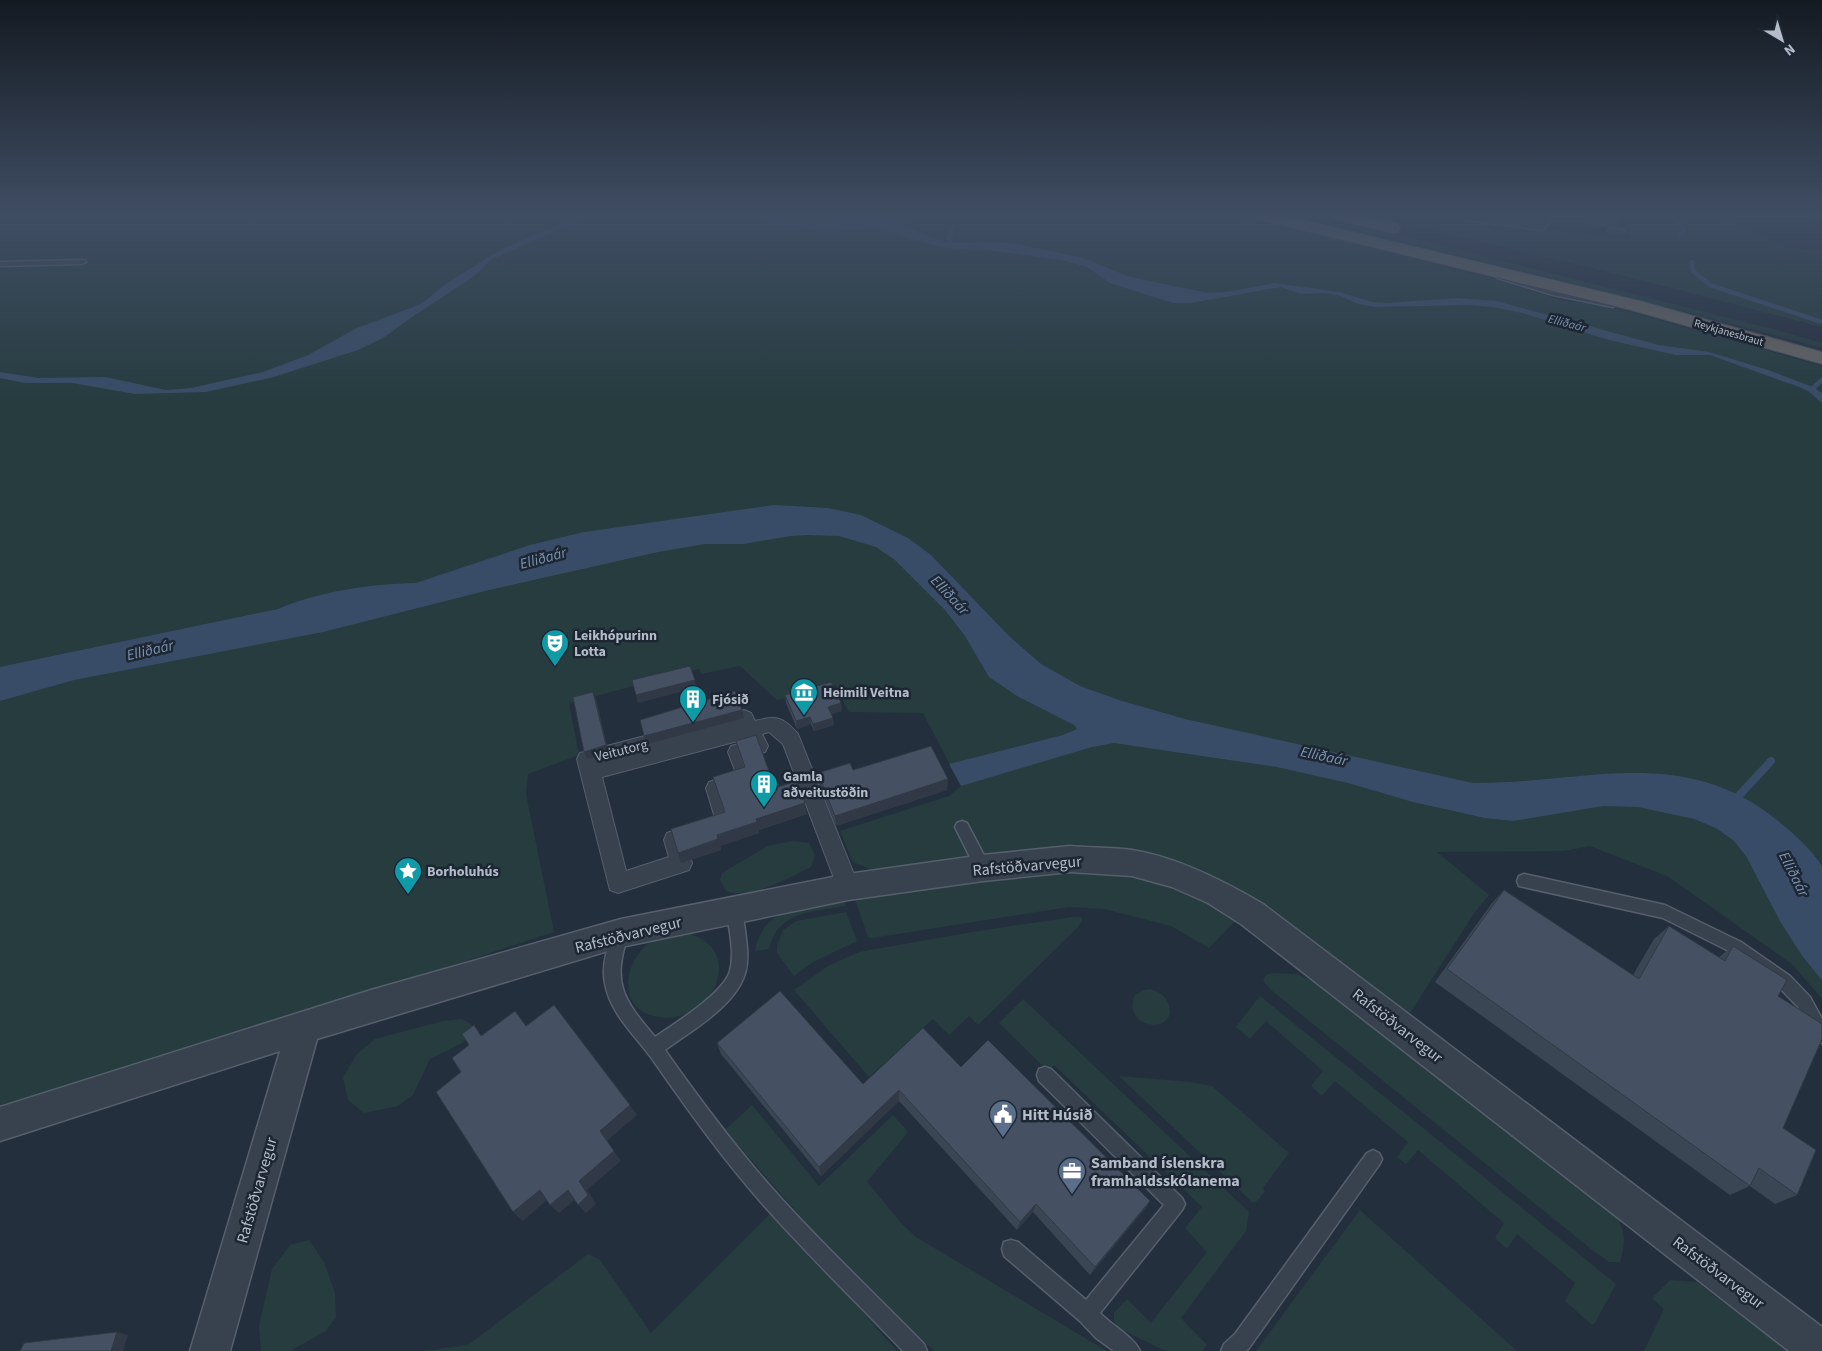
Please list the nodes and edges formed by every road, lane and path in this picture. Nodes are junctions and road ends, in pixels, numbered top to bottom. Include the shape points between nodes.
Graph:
1 (1543, 278) edge
2 (1563, 278) edge
3 (1776, 326) dead end
4 (1822, 358) edge
5 (750, 730) junction
6 (962, 827) dead end
7 (983, 868) junction
8 (1524, 881) dead end
9 (848, 887) junction
10 (734, 909) junction
11 (621, 933) junction
12 (303, 1030) junction
13 (1822, 1035) edge
14 (654, 1048) junction
15 (1045, 1075) dead end
16 (0, 1124) edge
17 (1373, 1159) dead end
18 (1011, 1249) dead end
19 (1087, 1314) junction
20 (210, 1351) edge
21 (917, 1351) edge
22 (1130, 1351) edge
23 (1231, 1351) edge
24 (1821, 1351) edge

1 - 4 highway, Reykjanesbraut
2 - 3 highway, Reykjanesbraut
5 - 5 street, Veitutorg via 758,746 738,752 748,778 716,788 727,823 674,840 681,863 618,883 587,759 744,718
5 - 9 street via 771,724 784,731 791,740
6 - 7 lane
7 - 9 street, Rafstöðvarvegur
7 - 24 street, Rafstöðvarvegur via 1070,859 1132,863 1177,876 1219,894 1279,934
8 - 13 lane via 1665,912 1736,948 1791,988 1804,1002
9 - 10 street, Rafstöðvarvegur
10 - 11 street, Rafstöðvarvegur
10 - 14 lane via 738,964 734,981 723,996
11 - 12 street, Rafstöðvarvegur via 371,1006
11 - 14 lane via 611,964 614,994 627,1016
12 - 16 street, Rafstöðvarvegur
12 - 20 street, Rafstöðvarvegur
14 - 21 lane via 755,1181
15 - 19 lane via 1176,1204
17 - 23 lane via 1242,1341
18 - 19 lane
19 - 22 lane

